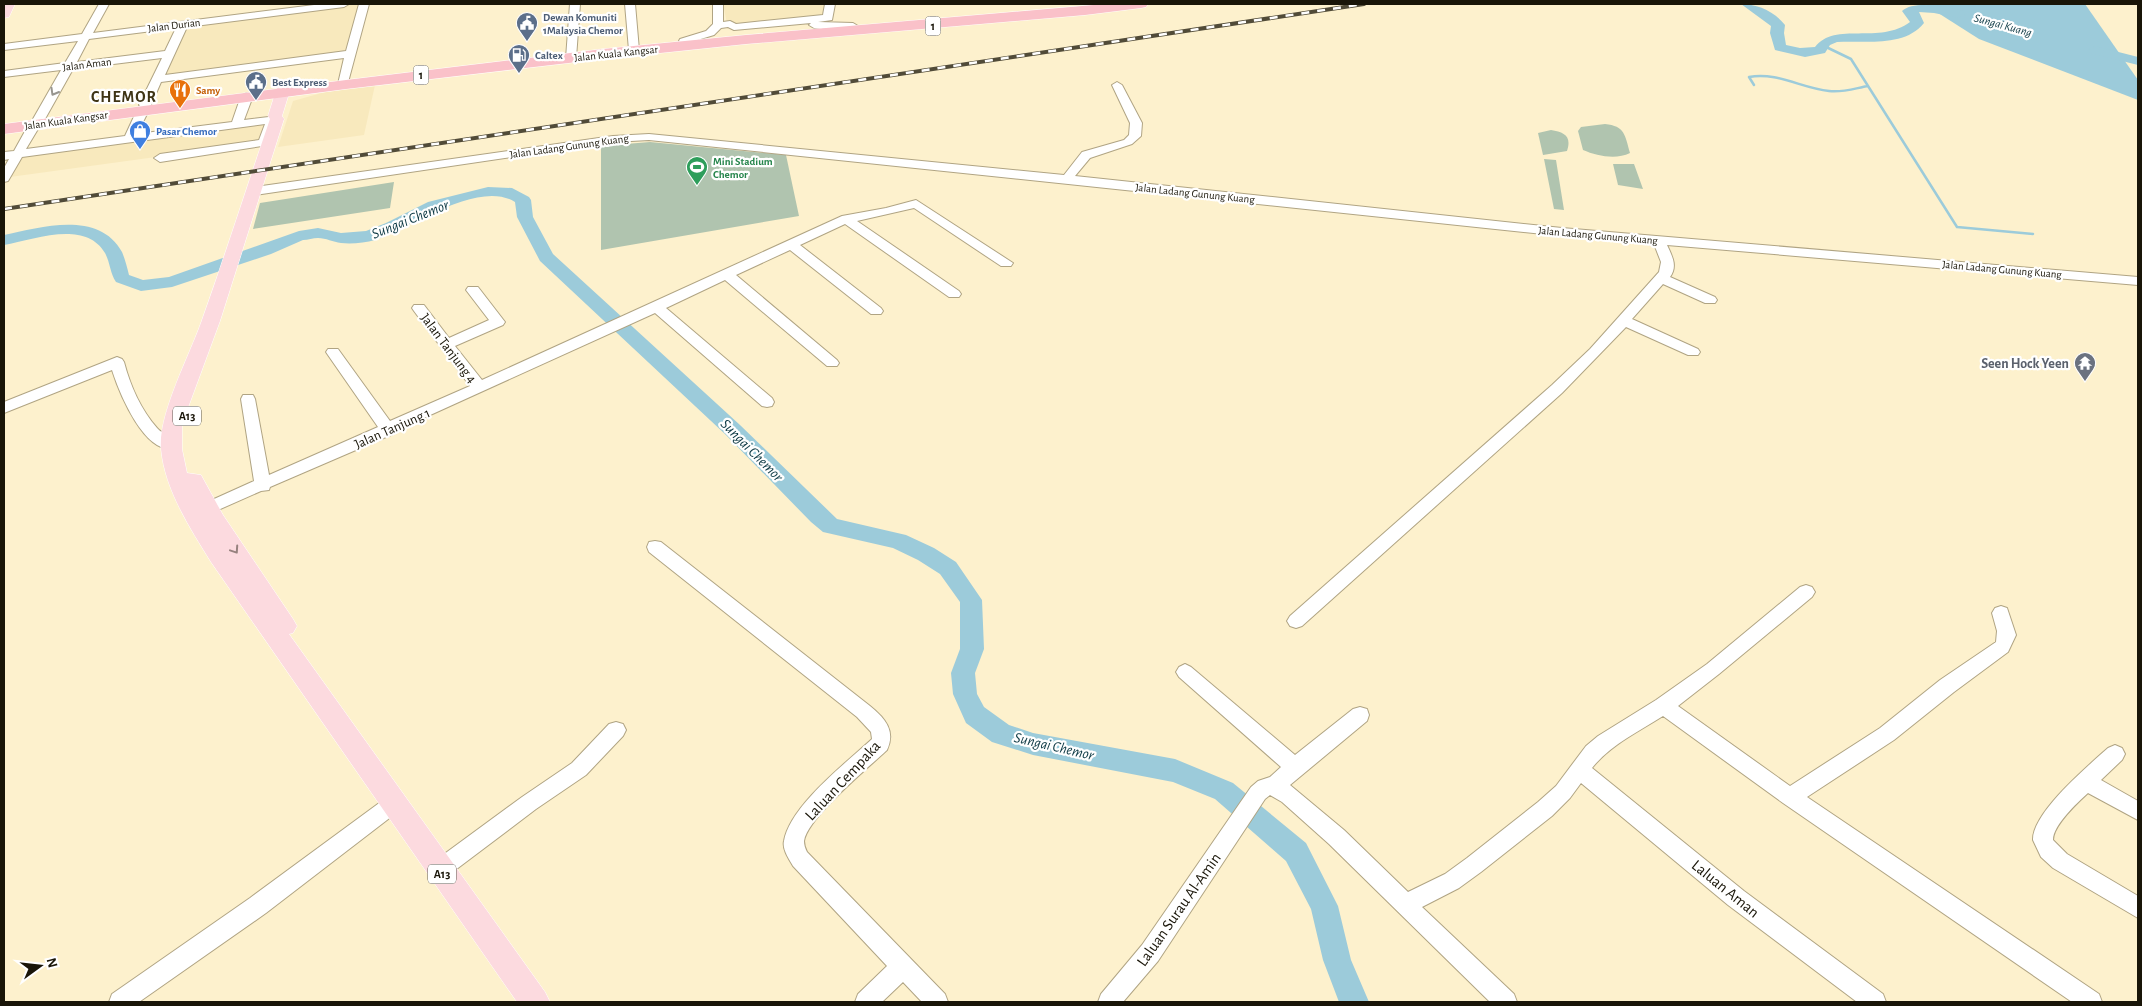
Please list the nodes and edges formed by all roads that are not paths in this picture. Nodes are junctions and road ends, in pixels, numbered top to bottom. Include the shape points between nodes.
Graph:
1 (8, 4) edge
2 (104, 4) edge
3 (344, 4) edge
4 (364, 4) edge
5 (575, 4) edge
6 (630, 4) edge
7 (718, 4) edge
8 (728, 4) edge
9 (830, 4) edge
10 (1106, 4) edge
11 (1141, 4) edge
12 (277, 8) edge
13 (4, 14) edge
14 (184, 23) junction
15 (730, 24) junction
16 (718, 25) junction
17 (853, 26) junction
18 (86, 36) junction
19 (684, 41) junction
20 (4, 47) edge
21 (634, 48) junction
22 (170, 54) junction
23 (351, 54) junction
24 (571, 56) junction
25 (69, 66) junction
26 (4, 74) edge
27 (158, 79) junction
28 (251, 82) junction
29 (342, 83) junction
30 (1117, 85) dead end
31 (283, 100) junction
32 (144, 107) junction
33 (37, 122) junction
34 (4, 123) edge
35 (236, 125) junction
36 (4, 128) edge
37 (129, 140) junction
38 (18, 154) junction
39 (4, 156) edge
40 (160, 158) dead end
41 (4, 178) edge
42 (1067, 179) junction
43 (255, 191) junction
44 (846, 219) junction
45 (1659, 240) junction
46 (790, 244) junction
47 (1006, 263) dead end
48 (726, 274) junction
49 (1661, 278) junction
50 (2138, 281) edge
51 (473, 290) dead end
52 (954, 294) dead end
53 (1710, 300) dead end
54 (657, 306) junction
55 (418, 308) dead end
56 (876, 312) dead end
57 (212, 320) junction
58 (1623, 320) junction
59 (447, 344) junction
60 (333, 352) dead end
61 (1693, 352) dead end
62 (832, 363) dead end
63 (480, 388) junction
64 (248, 399) dead end
65 (767, 402) dead end
66 (4, 408) edge
67 (388, 430) junction
68 (170, 444) junction
69 (263, 486) junction
70 (187, 498) junction
71 (209, 508) junction
72 (209, 538) junction
73 (655, 547) dead end
74 (1806, 592) dead end
75 (2001, 613) dead end
76 (1296, 621) dead end
77 (1185, 672) dead end
78 (1663, 706) junction
79 (1360, 715) dead end
80 (616, 730) dead end
81 (352, 744) junction
82 (2115, 754) dead end
83 (1295, 768) junction
84 (1580, 770) junction
85 (2087, 782) junction
86 (1266, 790) junction
87 (1790, 797) junction
88 (393, 804) junction
89 (2138, 811) edge
90 (1243, 814) joint
91 (439, 870) junction
92 (1404, 905) junction
93 (2138, 908) edge
94 (903, 966) junction
95 (120, 1002) edge
96 (535, 1002) edge
97 (866, 1002) edge
98 (937, 1002) edge
99 (1109, 1002) edge
100 (1506, 1002) edge
101 (1875, 1002) edge
102 (2091, 1002) edge

1 - 13 main road
2 - 18 street
3 - 12 street, Jalan Durian
4 - 23 street
5 - 24 street
6 - 21 street
7 - 16 street
8 - 15 street
9 - 15 street via 828,18 734,27
10 - 17 highway, Jalan Kuala Kangsar / 1 via 929,22
11 - 21 highway, Jalan Kuala Kangsar / 1 via 973,22
12 - 14 street, Jalan Durian
14 - 18 street, Jalan Durian
14 - 22 street
15 - 16 street
16 - 17 street via 722,30 731,32 810,25
16 - 19 street via 710,33
17 - 19 highway, Jalan Kuala Kangsar / 1
18 - 20 street, Jalan Durian
18 - 25 street
19 - 21 highway, Jalan Kuala Kangsar / 1
21 - 24 highway, Jalan Kuala Kangsar / 1
22 - 25 street, Jalan Aman
22 - 27 street
23 - 28 street
23 - 29 street
24 - 29 highway, Jalan Kuala Kangsar / 1
25 - 26 street, Jalan Aman
25 -> 33 street
27 - 28 street
27 - 32 street
28 - 31 highway, Jalan Kuala Kangsar
28 - 32 highway, Jalan Kuala Kangsar
28 - 35 street
29 - 31 highway, Jalan Kuala Kangsar via 291,101
30 - 42 street via 1136,123 1135,136 1128,142 1086,155
31 - 35 street
31 - 40 street via 264,144
31 - 43 main road, A13
32 - 33 highway, Jalan Kuala Kangsar
32 - 37 street
33 - 34 highway, Jalan Kuala Kangsar
33 - 36 highway, Jalan Kuala Kangsar
33 - 38 street
35 - 37 street
37 - 38 street
38 - 39 street
38 - 41 street
42 - 43 street, Jalan Ladang Gunung Kuang via 635,137
42 - 45 street, Jalan Ladang Gunung Kuang
43 - 57 main road, A13
44 - 46 street, Jalan Tanjung 1
44 - 47 street, Jalan Tanjung 1 via 916,204
44 - 52 street
45 - 49 street via 1668,262
45 - 50 street, Jalan Ladang Gunung Kuang
46 - 48 street, Jalan Tanjung 1
46 - 56 street
48 - 54 street, Jalan Tanjung 1
48 - 62 street
49 - 53 street
49 - 58 street
51 - 59 street via 498,322
54 - 63 street, Jalan Tanjung 1
54 - 65 street
55 - 59 street, Jalan Tanjung 4
57 - 68 main road, A13 via 172,424
57 - 71 main road, A13 via 189,409 183,447 188,470
58 - 61 street
58 - 76 street via 1557,389
59 - 63 street, Jalan Tanjung 4
60 - 67 street
63 - 67 street, Jalan Tanjung 1
64 - 69 street
66 - 68 street via 117,362 123,382 148,427 156,437
67 - 69 street, Jalan Tanjung 1
68 - 70 main road, A13 via 173,463
69 - 71 street, Jalan Tanjung 1
70 - 71 main road via 195,505
70 - 72 main road, A13
71 - 72 main road via 206,520
71 -> 81 main road, A13 via 330,696
72 - 81 main road, A13
73 - 94 street, Laluan Cempaka via 846,698 880,730 880,744 800,824 794,842 800,859
74 - 78 street
75 - 87 street via 2008,633 2002,647 1888,734
77 - 83 street
78 - 84 street via 1605,742
78 - 87 street
79 - 83 street
80 - 91 street via 579,769
81 - 88 main road, A13
82 - 85 street
83 - 86 street
84 - 92 street via 1545,809 1474,865 1452,881
84 - 101 street, Laluan Aman via 1736,898
85 - 89 street
85 - 93 street via 2047,824 2042,835 2044,843 2060,861
86 - 90 street
86 - 92 street via 1285,793 1326,827
87 - 102 street
88 - 91 main road, A13
88 - 95 street via 223,932
90 - 99 street, Laluan Surau Al-Amin via 1150,953
91 - 96 main road, A13
92 - 100 street
94 - 97 street
94 - 98 street, Laluan Cempaka

